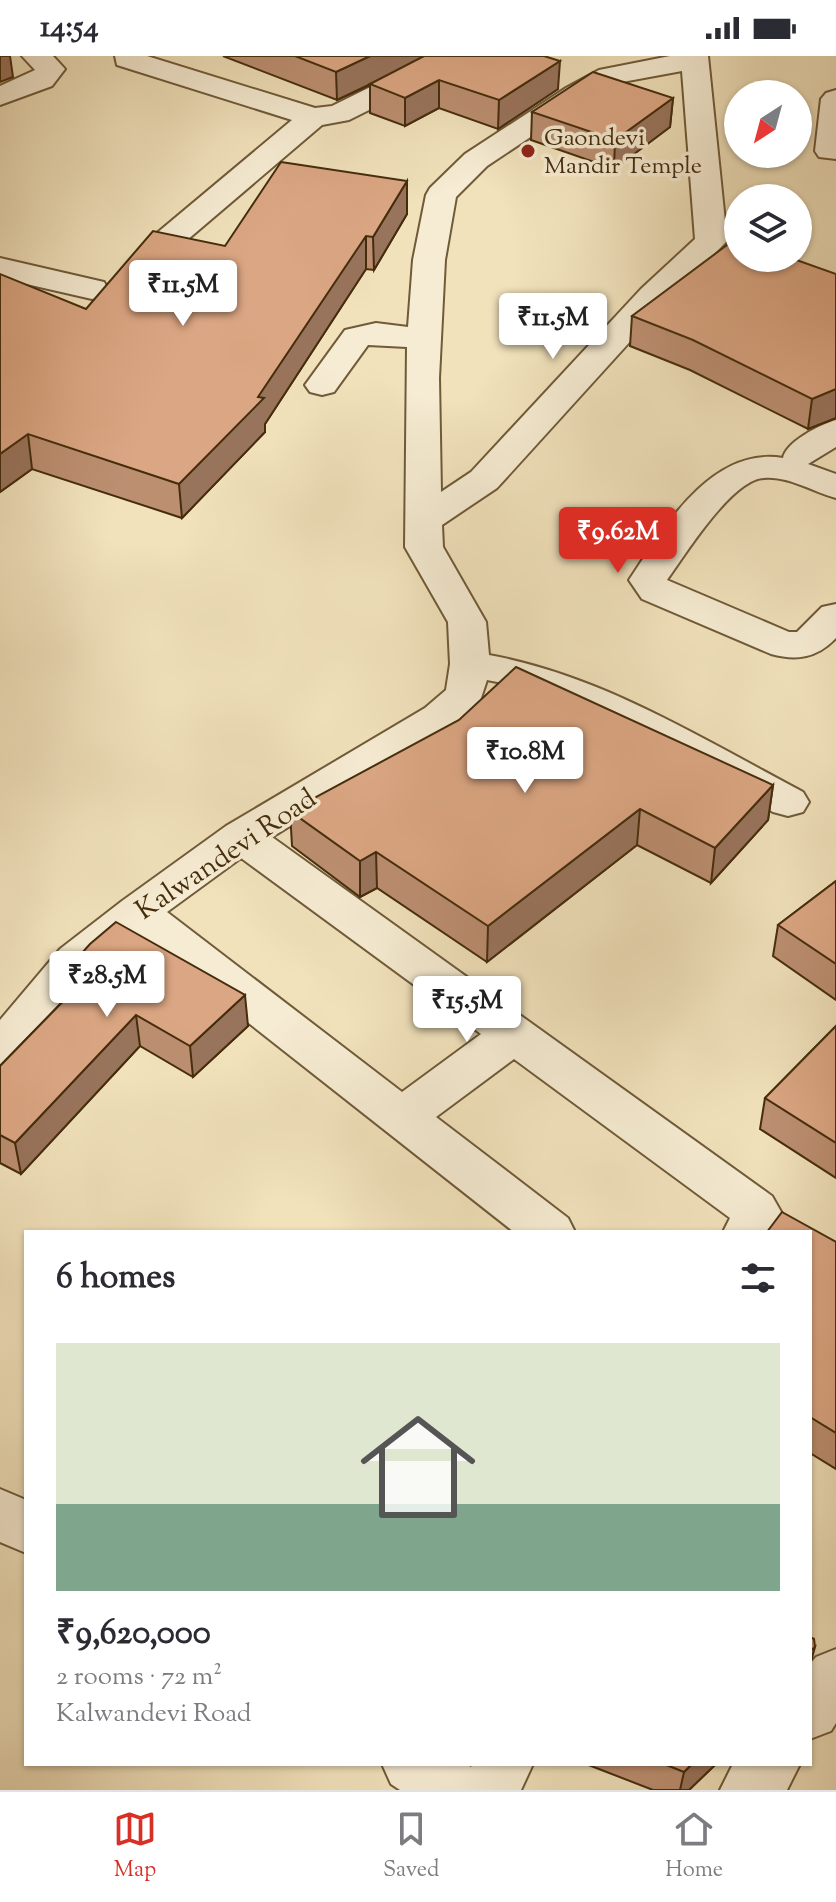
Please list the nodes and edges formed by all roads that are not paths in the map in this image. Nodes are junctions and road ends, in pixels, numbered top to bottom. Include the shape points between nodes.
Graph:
1 (36, 56) edge
2 (133, 56) edge
3 (455, 56) edge
4 (694, 58) edge
5 (0, 96) edge
6 (836, 99) edge
7 (313, 117) junction
8 (812, 147) edge
9 (833, 152) edge
10 (724, 236) edge
11 (162, 245) edge
12 (724, 247) edge
13 (0, 268) edge
14 (92, 289) dead end
15 (426, 339) junction
16 (322, 385) dead end
17 (836, 431) edge
18 (799, 456) dead end
19 (836, 487) edge
20 (425, 520) junction
21 (836, 616) edge
22 (470, 664) junction
23 (788, 802) dead end
24 (241, 836) junction
25 (137, 912) junction
26 (513, 1035) junction
27 (0, 1051) edge
28 (404, 1116) junction
29 (547, 1230) edge
30 (749, 1230) edge
31 (0, 1513) edge
32 (24, 1527) edge
33 (836, 1676) edge
34 (812, 1708) edge
35 (415, 1766) edge
36 (502, 1766) edge
37 (768, 1766) edge
38 (454, 1790) edge
39 (491, 1790) edge
40 (750, 1790) edge

1 - 5 street via 51,69 42,80
2 - 7 street via 127,59
3 - 7 street via 339,114
4 - 10 street via 713,121
4 - 15 street via 609,76 476,160 441,195 429,260
6 - 9 street
7 - 11 street
8 - 9 street
12 - 20 street via 653,296 484,480
13 - 14 street
15 - 16 street via 376,333 357,337
15 - 20 street
17 - 18 street
19 - 21 street via 781,468 751,468 732,479 694,517 648,580 655,591 785,645 808,644
20 - 22 street via 424,547 467,622
22 - 23 street via 535,676 592,697
22 - 24 street, Kalwandevi Road via 465,695 439,717
24 - 25 street, Kalwandevi Road
24 - 26 street
25 - 27 street, Kalwandevi Road via 76,961
25 - 28 street
26 - 28 street
26 - 30 street via 755,1210 759,1217
28 - 29 street
31 - 32 street
33 - 34 street
35 - 38 street
36 - 39 street
37 - 40 street

